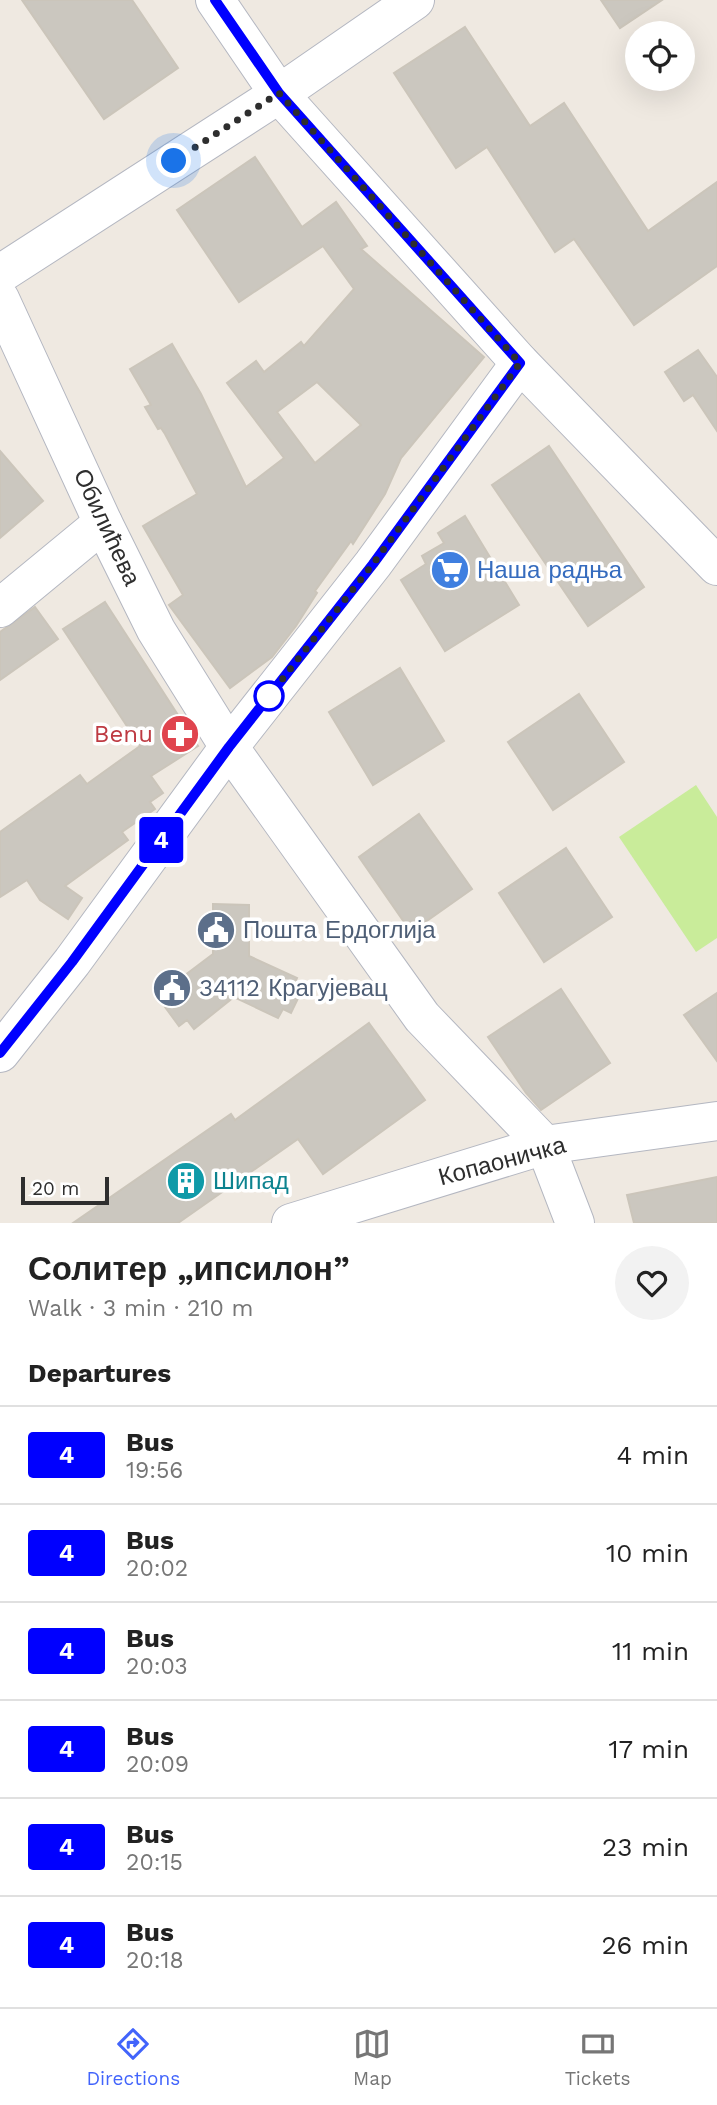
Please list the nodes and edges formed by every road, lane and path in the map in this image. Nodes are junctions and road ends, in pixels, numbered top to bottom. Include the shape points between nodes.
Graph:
1 (215, 0) edge
2 (415, 0) edge
3 (279, 93) junction
4 (0, 274) edge
5 (0, 299) edge
6 (520, 363) junction
7 (103, 523) junction
8 (717, 566) edge
9 (0, 608) edge
10 (229, 747) junction
11 (0, 1053) edge
12 (717, 1121) edge
13 (545, 1145) junction
14 (291, 1223) edge
15 (575, 1223) edge

1 - 3 street
2 - 3 street
3 - 4 street
3 - 6 street
5 - 7 street, Обилићева
6 - 8 street
6 - 10 street via 373,564
7 - 9 street
7 - 10 street, Обилићева via 156,630
10 - 11 street
10 - 13 street, Обилићева via 422,1017
12 - 13 street, Копаоничка
13 - 14 street, Копаоничка
13 - 15 street

